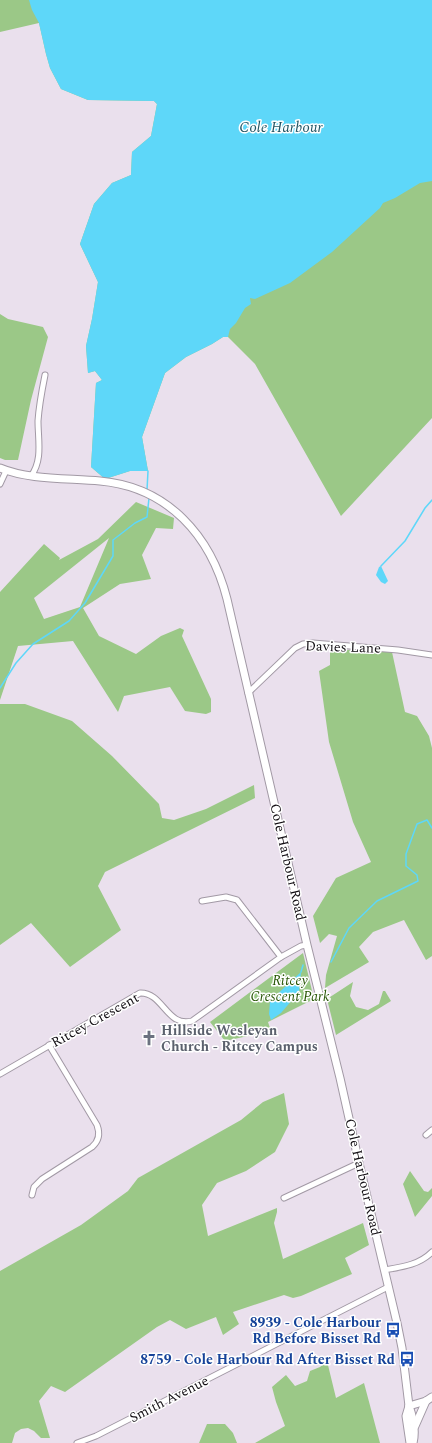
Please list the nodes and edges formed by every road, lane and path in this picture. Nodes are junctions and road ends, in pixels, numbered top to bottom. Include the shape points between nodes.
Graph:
1 (45, 375) dead end
2 (3, 470) edge
3 (31, 476) junction
4 (0, 484) edge
5 (432, 655) edge
6 (248, 693) junction
7 (202, 901) dead end
8 (307, 945) junction
9 (281, 957) junction
10 (49, 1045) junction
11 (0, 1074) edge
12 (432, 1130) edge
13 (426, 1135) dead end
14 (359, 1163) junction
15 (32, 1195) dead end
16 (284, 1198) dead end
17 (432, 1252) edge
18 (384, 1270) junction
19 (388, 1287) junction
20 (429, 1399) edge
21 (409, 1406) junction
22 (414, 1428) junction
23 (77, 1443) edge
24 (410, 1443) edge
25 (413, 1443) edge

1 - 3 street via 38,421 38,459
2 - 3 main road, Cole Harbour Road
2 - 4 street
3 - 6 main road, Cole Harbour Road via 100,481 130,487 159,499 187,521 201,538 222,580
5 - 6 street, Davies Lane via 398,650 303,644 293,649
6 - 8 main road, Cole Harbour Road
7 - 9 street via 226,897 237,900
8 - 9 street, Ritcey Crescent
8 - 14 main road, Cole Harbour Road
9 - 10 street, Ritcey Crescent via 192,1021 176,1020 153,997 140,993
10 - 11 street, Ritcey Crescent
10 - 15 street via 96,1123 99,1136 92,1147 40,1181 34,1187
12 - 13 street
14 - 16 street
14 - 18 main road, Cole Harbour Road
17 - 18 street via 415,1264
18 - 19 main road, Cole Harbour Road
19 - 21 main road, Cole Harbour Road via 402,1348
19 - 23 street, Smith Avenue via 96,1436
20 - 21 main road
20 - 22 main road
21 - 22 main road, Cole Harbour Road
21 - 24 main road, Cole Harbour Road via 406,1416
22 - 25 main road, Cole Harbour Road

